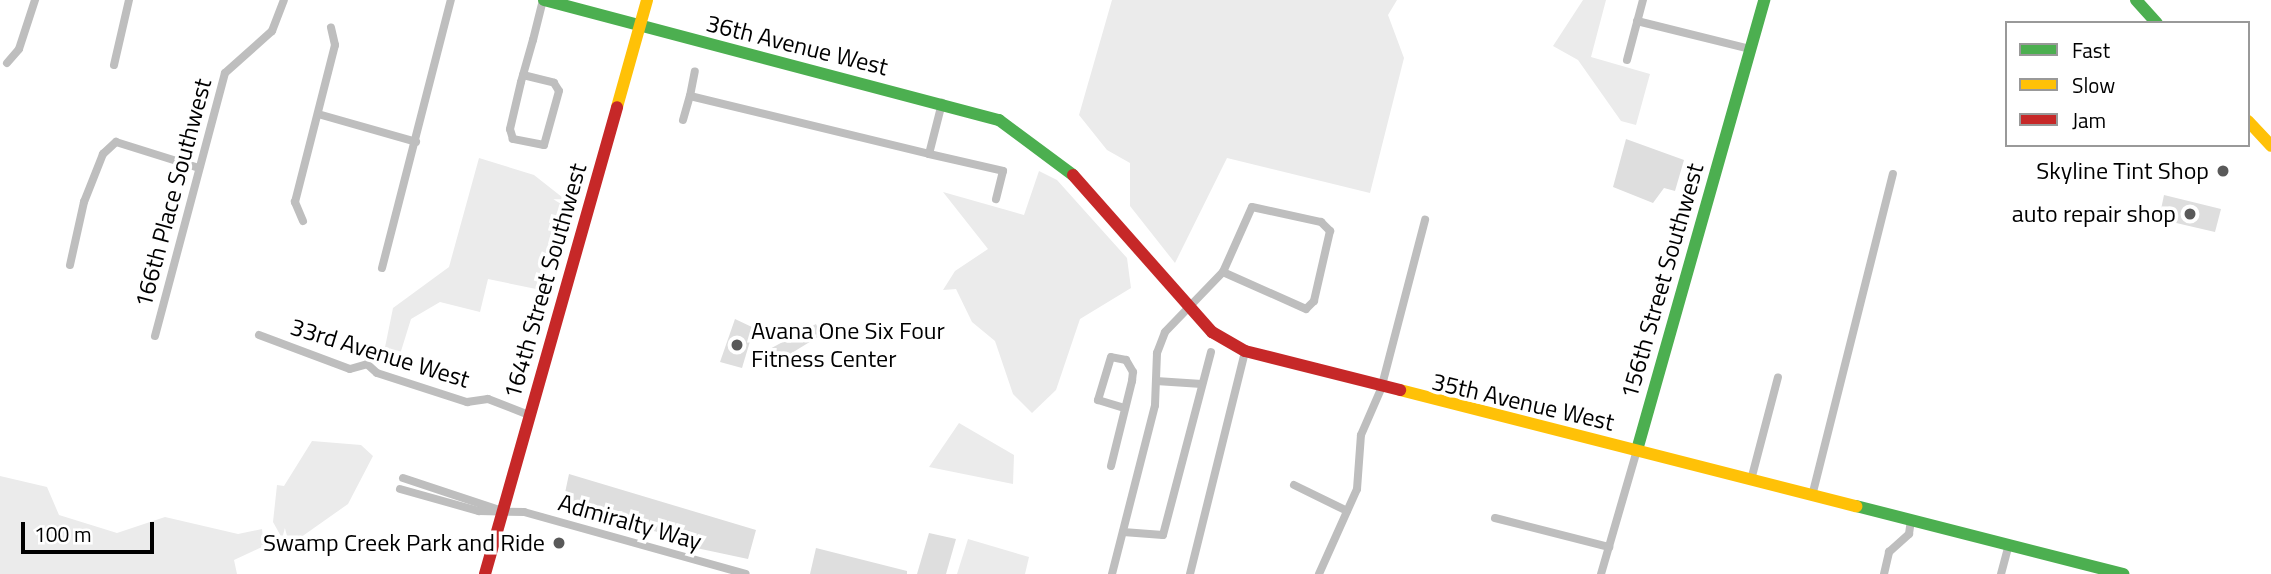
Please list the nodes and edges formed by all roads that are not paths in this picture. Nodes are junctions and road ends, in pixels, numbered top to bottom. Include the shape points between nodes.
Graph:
1 (35, 0) edge
2 (129, 0) edge
3 (284, 0) edge
4 (451, 0) edge
5 (544, 0) edge
6 (648, 0) edge
7 (1643, 0) edge
8 (1764, 0) edge
9 (2136, 0) edge
10 (1637, 21) junction
11 (2155, 21) edge
12 (331, 27) dead end
13 (639, 29) junction
14 (1750, 49) junction
15 (1627, 60) dead end
16 (6, 64) dead end
17 (114, 65) dead end
18 (695, 71) dead end
19 (523, 75) junction
20 (690, 96) junction
21 (942, 103) junction
22 (318, 114) junction
23 (683, 120) dead end
24 (999, 120) joint
25 (2250, 123) edge
26 (416, 142) junction
27 (2271, 146) edge
28 (929, 154) junction
29 (199, 168) junction
30 (1893, 174) dead end
31 (996, 199) dead end
32 (303, 220) dead end
33 (1425, 220) dead end
34 (70, 265) dead end
35 (382, 268) dead end
36 (1223, 272) junction
37 (1190, 309) junction
38 (259, 335) dead end
39 (155, 336) dead end
40 (1245, 351) junction
41 (1211, 352) dead end
42 (1778, 377) dead end
43 (1156, 381) junction
44 (1202, 384) junction
45 (1381, 389) junction
46 (1125, 408) junction
47 (529, 415) junction
48 (1637, 450) junction
49 (1111, 467) dead end
50 (403, 478) dead end
51 (1751, 480) junction
52 (1294, 485) dead end
53 (400, 489) dead end
54 (1812, 496) junction
55 (502, 512) junction
56 (1347, 512) junction
57 (1495, 518) dead end
58 (1911, 520) junction
59 (1123, 532) junction
60 (2009, 544) junction
61 (1609, 547) junction
62 (485, 574) edge
63 (746, 574) edge
64 (1112, 574) edge
65 (1190, 574) edge
66 (1319, 574) edge
67 (1601, 574) edge
68 (1884, 574) edge
69 (2001, 574) edge
70 (2123, 574) edge

1 - 16 street via 19,49
2 - 17 street
3 - 29 street, 166th Place Southwest via 272,31 225,73
4 - 26 street
5 - 13 main road, 36th Avenue West
5 - 19 street
6 - 13 main road, 164th Street Southwest
7 - 10 street
8 - 14 main road, 156th Street Southwest
9 - 11 main road
10 - 14 street
10 - 15 street
12 - 22 street via 335,45
13 - 21 main road, 36th Avenue West
13 - 47 main road, 164th Street Southwest
14 - 48 main road, 156th Street Southwest
18 - 20 street
19 - 19 street via 510,135 544,145 559,91 554,83
20 - 23 street
20 - 28 street
21 - 24 main road, 36th Avenue West
21 - 28 street
22 - 26 street
22 - 32 street via 295,202
24 - 37 main road, 35th Avenue West via 1067,169
25 - 27 main road
26 - 35 street
28 - 31 street via 1003,172
29 - 34 street via 116,142 103,154 84,202
29 - 39 street, 166th Place Southwest
30 - 54 street
33 - 45 street
36 - 36 street via 1252,207 1321,222 1330,231 1314,301 1306,309
36 - 37 street
37 - 40 main road, 35th Avenue West via 1212,332
37 - 43 street via 1166,332
38 - 47 street, 33rd Avenue West via 350,369 367,364 377,373 467,402 488,399
40 - 45 main road, 35th Avenue West
40 - 65 street
41 - 44 street
42 - 51 street
43 - 44 street
43 - 59 street
44 - 59 street via 1163,535
45 - 48 main road, 35th Avenue West
45 - 56 street via 1361,435 1357,489
46 - 46 street via 1098,400 1111,357 1126,360 1133,372
46 - 49 street
47 - 55 main road, 164th Street Southwest
48 - 51 main road, 35th Avenue West
48 - 61 street, 156th Street Southwest
50 - 55 street
51 - 54 main road, 35th Avenue West
52 - 56 street
53 - 55 street
54 - 58 main road, 35th Avenue West
55 - 62 main road, 164th Street Southwest
55 - 63 street, Admiralty Way
56 - 66 street
57 - 61 street
58 - 60 main road, 35th Avenue West
58 - 68 street via 1909,534 1889,552
59 - 64 street
60 - 69 street
60 - 70 main road, 35th Avenue West
61 - 67 street, 156th Street Southwest

